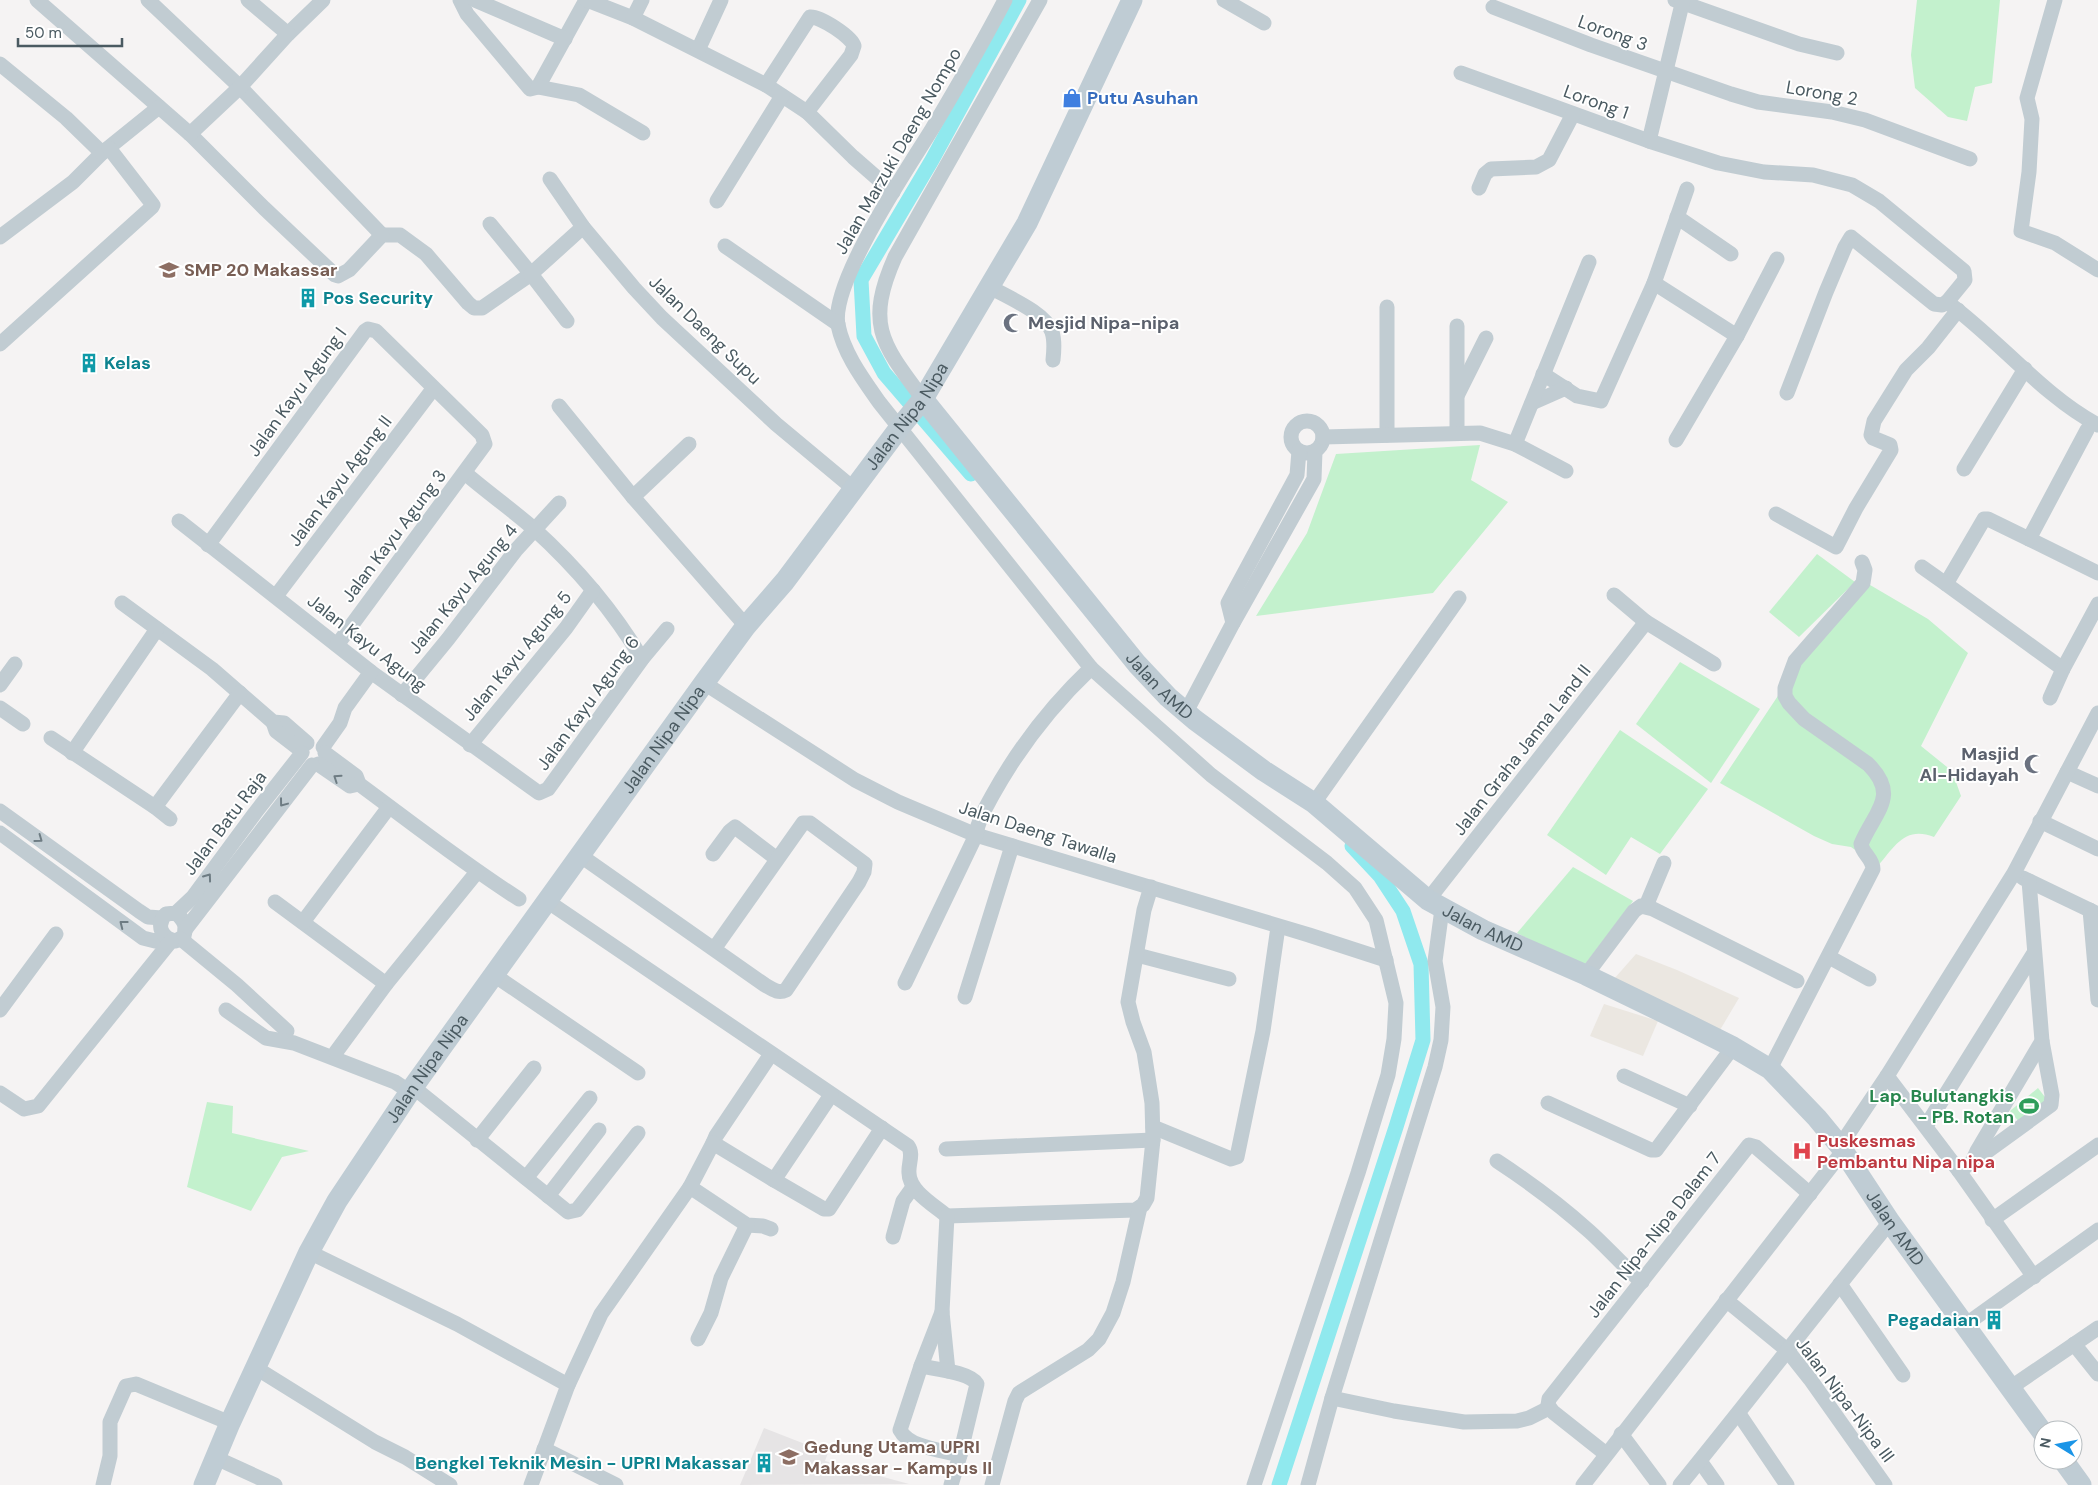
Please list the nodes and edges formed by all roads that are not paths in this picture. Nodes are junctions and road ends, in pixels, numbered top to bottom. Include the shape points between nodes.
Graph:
1 (37, 0) edge
2 (148, 0) edge
3 (248, 0) edge
4 (323, 0) edge
5 (460, 0) edge
6 (475, 0) edge
7 (586, 0) edge
8 (642, 0) edge
9 (720, 0) edge
10 (1005, 0) edge
11 (1040, 0) edge
12 (1132, 0) edge
13 (1224, 0) edge
14 (2055, 0) edge
15 (1680, 1) edge
16 (1493, 7) dead end
17 (633, 18) junction
18 (1264, 23) dead end
19 (288, 34) junction
20 (565, 39) junction
21 (698, 50) junction
22 (1837, 53) dead end
23 (0, 64) edge
24 (1665, 71) junction
25 (1461, 73) dead end
26 (766, 85) junction
27 (240, 87) junction
28 (538, 87) junction
29 (782, 96) junction
30 (159, 107) junction
31 (807, 112) junction
32 (1574, 114) junction
33 (643, 133) dead end
34 (190, 134) junction
35 (1649, 141) junction
36 (106, 150) junction
37 (1970, 159) dead end
38 (550, 179) dead end
39 (1479, 188) dead end
40 (1687, 189) dead end
41 (893, 192) junction
42 (717, 201) dead end
43 (1677, 217) junction
44 (490, 224) dead end
45 (583, 227) junction
46 (382, 236) junction
47 (0, 237) edge
48 (725, 246) dead end
49 (1731, 254) dead end
50 (1777, 259) dead end
51 (1589, 262) dead end
52 (2098, 270) edge
53 (531, 274) junction
54 (1654, 283) junction
55 (990, 287) junction
56 (1952, 306) junction
57 (1387, 307) dead end
58 (567, 321) dead end
59 (838, 324) junction
60 (1457, 326) dead end
61 (1737, 336) junction
62 (1486, 338) dead end
63 (0, 344) edge
64 (1053, 360) dead end
65 (2025, 369) junction
66 (1544, 374) junction
67 (1566, 388) junction
68 (433, 389) junction
69 (1787, 393) dead end
70 (1457, 398) junction
71 (921, 402) junction
72 (1532, 403) junction
73 (560, 406) dead end
74 (901, 425) junction
75 (2092, 428) edge
76 (1457, 433) junction
77 (1387, 435) junction
78 (1323, 437) junction
79 (1676, 440) dead end
80 (689, 444) dead end
81 (1515, 444) junction
82 (482, 450) joint
83 (1298, 451) junction
84 (1315, 451) junction
85 (1964, 469) dead end
86 (1566, 471) dead end
87 (464, 474) junction
88 (854, 489) junction
89 (633, 497) junction
90 (559, 503) dead end
91 (1776, 514) dead end
92 (179, 521) dead end
93 (535, 530) junction
94 (2029, 539) junction
95 (208, 545) junction
96 (1862, 562) dead end
97 (1922, 567) dead end
98 (2098, 573) edge
99 (1946, 584) junction
100 (593, 590) junction
101 (1614, 595) dead end
102 (276, 596) junction
103 (1459, 598) dead end
104 (122, 603) dead end
105 (2098, 604) edge
106 (1646, 622) junction
107 (1233, 623) junction
108 (746, 626) junction
109 (157, 629) junction
110 (667, 629) dead end
111 (337, 645) junction
112 (642, 659) junction
113 (15, 664) dead end
114 (1714, 664) dead end
115 (1091, 668) junction
116 (2063, 669) junction
117 (370, 672) junction
118 (704, 682) junction
119 (0, 685) edge
120 (240, 692) junction
121 (402, 695) junction
122 (2050, 698) dead end
123 (0, 708) edge
124 (1186, 712) junction
125 (2096, 722) edge
126 (23, 724) dead end
127 (51, 738) dead end
128 (470, 745) junction
129 (313, 752) junction
130 (72, 753) junction
131 (2067, 772) junction
132 (2098, 786) edge
133 (536, 792) joint
134 (1314, 803) junction
135 (156, 806) junction
136 (390, 807) junction
137 (0, 811) edge
138 (170, 819) dead end
139 (2040, 822) junction
140 (0, 833) edge
141 (976, 835) junction
142 (1012, 846) junction
143 (2098, 849) edge
144 (713, 854) dead end
145 (581, 856) junction
146 (777, 859) junction
147 (1664, 863) dead end
148 (476, 872) junction
149 (2014, 873) junction
150 (2029, 881) junction
151 (1151, 887) junction
152 (519, 899) dead end
153 (547, 901) junction
154 (275, 902) dead end
155 (1435, 905) junction
156 (1646, 906) junction
157 (2094, 912) edge
158 (169, 916) junction
159 (303, 922) junction
160 (1278, 926) junction
161 (56, 934) dead end
162 (176, 937) junction
163 (714, 949) junction
164 (2034, 953) junction
165 (1137, 955) junction
166 (1829, 957) junction
167 (1386, 960) junction
168 (494, 975) junction
169 (1586, 975) junction
170 (1229, 979) dead end
171 (1869, 979) dead end
172 (1797, 981) dead end
173 (905, 983) dead end
174 (386, 984) junction
175 (965, 997) dead end
176 (2098, 1000) edge
177 (0, 1010) edge
178 (226, 1010) dead end
179 (287, 1031) dead end
180 (2042, 1041) junction
181 (1732, 1047) junction
182 (336, 1052) dead end
183 (771, 1054) junction
184 (534, 1068) dead end
185 (1770, 1069) junction
186 (638, 1073) dead end
187 (1624, 1076) dead end
188 (1887, 1076) junction
189 (411, 1090) junction
190 (0, 1093) edge
191 (830, 1095) junction
192 (590, 1098) dead end
193 (1548, 1103) dead end
194 (1690, 1106) junction
195 (1926, 1126) junction
196 (882, 1128) junction
197 (599, 1130) dead end
198 (638, 1133) dead end
199 (1153, 1134) junction
200 (477, 1140) junction
201 (713, 1143) junction
202 (2098, 1145) edge
203 (946, 1149) dead end
204 (1841, 1149) junction
205 (1497, 1161) dead end
206 (1972, 1162) junction
207 (1959, 1171) junction
208 (526, 1178) junction
209 (774, 1180) junction
210 (690, 1187) junction
211 (913, 1187) junction
212 (1810, 1194) junction
213 (548, 1196) junction
214 (1140, 1207) junction
215 (946, 1216) junction
216 (1992, 1220) junction
217 (1890, 1222) junction
218 (747, 1225) junction
219 (771, 1229) dead end
220 (2098, 1230) edge
221 (893, 1237) dead end
222 (309, 1252) junction
223 (2034, 1277) junction
224 (1642, 1282) junction
225 (1840, 1284) junction
226 (1726, 1300) junction
227 (942, 1312) junction
228 (1965, 1325) junction
229 (2098, 1328) edge
230 (698, 1339) dead end
231 (2074, 1344) junction
232 (1787, 1350) junction
233 (921, 1366) junction
234 (256, 1368) junction
235 (948, 1371) junction
236 (2098, 1374) edge
237 (1903, 1375) dead end
238 (568, 1385) junction
239 (2010, 1388) junction
240 (1332, 1398) junction
241 (1551, 1410) junction
242 (1739, 1414) junction
243 (2033, 1420) edge
244 (230, 1422) junction
245 (1621, 1434) junction
246 (544, 1450) junction
247 (1606, 1454) junction
248 (960, 1455) junction
249 (216, 1458) junction
250 (1700, 1461) junction
251 (2070, 1470) edge
252 (1310, 1484) edge
253 (103, 1485) edge
254 (204, 1485) edge
255 (275, 1485) edge
256 (450, 1485) edge
257 (531, 1485) edge
258 (616, 1485) edge
259 (951, 1485) edge
260 (992, 1485) edge
261 (1254, 1485) edge
262 (1583, 1485) edge
263 (1660, 1485) edge
264 (1680, 1485) edge
265 (1717, 1485) edge
266 (1787, 1485) edge
267 (1885, 1485) edge
268 (2081, 1485) edge

1 - 30 street
2 - 27 street
3 - 19 street
4 - 19 street
5 - 28 street via 467,14 529,88
6 - 20 street
7 - 17 street
7 - 20 street
8 - 17 street
9 - 21 street
10 - 41 street, Jalan Marzuki Daeng Nompo
11 - 71 street via 886,277 881,300 881,329 887,349
12 - 55 street, Jalan Nipa Nipa via 1027,223
13 - 18 street
14 - 52 street via 2027,98 2032,118 2021,231 2059,245
15 - 22 street via 1799,44
15 - 24 street
16 - 24 street, Lorong 3
17 - 21 street
19 - 27 street
20 - 28 street
21 - 26 street
23 - 36 street
24 - 35 street
24 - 37 street, Lorong 2 via 1758,102 1865,120
25 - 32 street, Lorong 1
26 - 29 street
26 - 31 street via 810,17 818,18 853,42 854,50
27 - 34 street
27 - 46 street
28 - 33 street via 579,95
29 - 31 street
29 - 42 street
30 - 34 street
30 - 36 street
31 - 41 street
32 - 35 street, Lorong 1
32 - 39 street via 1549,160 1536,167 1491,169
34 - 46 street via 335,275 349,270
35 - 56 street, Lorong 1 via 1718,163 1764,172 1813,174 1852,185 1964,271 1965,280
36 - 47 street via 73,182
36 - 63 street via 153,204 152,208
38 - 45 street, Jalan Daeng Supu
40 - 43 street
41 - 59 street, Jalan Marzuki Daeng Nompo via 847,279
43 - 49 street
43 - 54 street
44 - 53 street
45 - 53 street
45 - 88 street, Jalan Daeng Supu via 634,288 689,345
46 - 53 street via 400,235 426,254 474,308 488,305
48 - 59 street
50 - 61 street
51 - 66 street
53 - 58 street
54 - 61 street
54 - 67 street via 1601,401 1577,396
55 - 64 street via 1042,319 1052,331
55 - 71 street, Jalan Nipa Nipa
56 - 65 street
56 - 69 street via 1934,304 1851,237
56 - 91 street, Lorong 1 via 1928,348 1906,370 1874,421 1871,435 1890,445 1891,450 1836,547
57 - 77 street
59 - 74 street, Jalan Marzuki Daeng Nompo via 861,377
60 - 70 street
61 - 79 street
62 - 70 street
65 - 75 street
65 - 85 street
66 - 67 street
66 - 72 street
67 - 72 street
68 - 82 street, Jalan Kayu Agung I via 482,435 485,440
68 - 95 street, Jalan Kayu Agung I via 376,331 365,331
68 - 102 street, Jalan Kayu Agung II
70 - 76 street
71 - 74 street, Jalan Nipa Nipa
71 - 124 street, Jalan AMD via 1137,664
72 - 81 street
73 - 89 street
74 - 88 street, Jalan Nipa Nipa
74 - 115 street, Jalan Marzuki Daeng Nompo
75 - 94 street
76 - 77 street
76 - 81 street via 1480,433
77 - 78 street
78 - 83 street via 1315,423 1299,422 1291,436
78 - 84 street
80 - 89 street
81 - 86 street
82 - 87 street, Jalan Kayu Agung 3
83 - 84 street
83 - 107 street via 1297,475 1228,603
84 - 107 street via 1314,479
87 - 93 street
87 - 111 street, Jalan Kayu Agung 3
88 - 108 street, Jalan Nipa Nipa via 785,581
89 - 108 street
90 - 93 street, Jalan Kayu Agung 4
92 - 95 street, Jalan Kayu Agung
93 - 100 street
93 - 121 street, Jalan Kayu Agung 4
94 - 98 street
94 - 99 street via 1984,519
95 - 102 street, Jalan Kayu Agung
96 - 166 street via 1864,583 1795,660 1785,688 1786,696 1804,719 1868,764 1885,789 1878,813 1861,844 1873,864 1873,870
97 - 99 street
99 - 116 street
100 - 112 street via 625,630
100 - 128 street, Jalan Kayu Agung 5
101 - 106 street
102 - 111 street, Jalan Kayu Agung
103 - 134 street
104 - 109 street
105 - 116 street
106 - 114 street
106 - 155 street, Jalan Graha Janna Land II
107 - 124 street
108 - 118 street, Jalan Nipa Nipa
109 - 120 street
109 - 130 street
110 - 112 street, Jalan Kayu Agung 6
111 - 117 street, Jalan Kayu Agung
112 - 133 street, Jalan Kayu Agung 6 via 548,789
113 - 119 street
115 - 141 street via 1032,735 1002,779 977,824
115 - 167 street, Jalan Marzuki Daeng Nompo via 1211,776 1355,888 1376,920
116 - 122 street
117 - 121 street, Jalan Kayu Agung
117 - 129 street via 345,708 333,717
118 - 141 street, Jalan Daeng Tawalla via 855,780
118 - 145 street, Jalan Nipa Nipa
120 - 129 street via 273,722 276,732
120 - 135 street
121 - 128 street, Jalan Kayu Agung
123 - 126 street
124 - 134 street, Jalan AMD via 1264,771
125 - 131 street
127 - 130 street
128 - 133 street, Jalan Kayu Agung
129 - 136 street via 356,776 359,784
158 -> 129 street, Jalan Batu Raja via 193,897 255,813
129 -> 162 street
130 - 135 street
131 - 132 street
131 - 139 street
134 - 155 street, Jalan AMD
135 - 138 street
136 - 148 street
136 - 159 street
137 -> 158 street via 148,917
139 - 143 street
139 - 149 street
162 -> 140 street via 159,941 143,938
141 - 142 street, Jalan Daeng Tawalla
141 - 173 street
142 - 151 street, Jalan Daeng Tawalla
142 - 175 street
144 - 146 street via 735,828
145 - 153 street, Jalan Nipa Nipa
145 - 163 street
146 - 163 street
146 - 163 street via 801,824 806,822 861,860 865,867 859,882 786,990 774,990
147 - 156 street
148 - 152 street
148 - 174 street
149 - 150 street
149 - 188 street
150 - 157 street
150 - 164 street
151 - 160 street, Jalan Daeng Tawalla
151 - 165 street
153 - 168 street, Jalan Nipa Nipa
153 - 183 street
154 - 159 street
155 - 169 street, Jalan AMD
155 - 240 street via 1436,961 1443,1007 1441,1040
156 - 169 street via 1634,911
156 - 172 street
157 - 176 street
158 - 162 street via 160,927
158 - 162 street via 184,922
159 - 174 street
160 - 167 street, Jalan Daeng Tawalla
160 - 199 street via 1263,1031 1237,1157 1231,1159
161 - 177 street
162 - 179 street via 237,985
162 - 190 street via 38,1106 24,1109
164 - 180 street
164 - 195 street
165 - 170 street
165 - 199 street via 1128,1002 1144,1052
166 - 171 street
166 - 185 street
167 - 261 street, Jalan Marzuki Daeng Nompo via 1396,1003 1388,1075
168 - 186 street
168 - 189 street, Jalan Nipa Nipa
169 - 181 street, Jalan AMD
174 - 182 street
178 - 189 street via 266,1038 294,1044
180 - 206 street
180 - 206 street via 2051,1105
181 - 185 street, Jalan AMD
181 - 194 street
183 - 191 street
183 - 201 street
184 - 200 street
185 - 204 street, Jalan AMD via 1817,1118
187 - 194 street
188 - 195 street
188 - 204 street
189 - 200 street
189 - 222 street, Jalan Nipa Nipa via 337,1201
191 - 196 street
191 - 209 street
192 - 208 street
193 - 194 street via 1650,1150 1658,1149
195 - 207 street
196 - 209 street via 829,1209
196 - 211 street via 911,1149 908,1172
197 - 213 street
198 - 213 street via 577,1210 568,1212
199 - 203 street
199 - 214 street via 1148,1192
200 - 208 street
201 - 209 street
201 - 210 street
202 - 216 street
204 - 212 street
204 - 217 street, Jalan AMD
205 - 224 street via 1563,1208
206 - 207 street
207 - 216 street
208 - 213 street
210 - 218 street
210 - 238 street via 602,1314
211 - 215 street
211 - 221 street via 903,1201
212 - 224 street, Jalan Nipa-Nipa Dalam 7 via 1756,1147 1749,1145
212 - 226 street
214 - 215 street via 1135,1210
214 - 260 street via 1123,1282 1107,1325 1094,1345 1019,1393 1014,1401
215 - 227 street
216 - 223 street
217 - 225 street
217 - 228 street, Jalan AMD
218 - 219 street
218 - 230 street via 721,1278 711,1313
220 - 223 street
222 - 234 street, Jalan Nipa Nipa
222 - 238 street via 457,1324
223 - 228 street
224 - 241 street, Jalan Nipa-Nipa Dalam 7 via 1549,1398 1547,1403
225 - 232 street
225 - 237 street
226 - 232 street, Jalan Nipa-Nipa III
226 - 245 street
227 - 233 street
227 - 235 street
228 - 239 street, Jalan AMD
229 - 231 street
231 - 236 street
231 - 239 street
232 - 242 street
232 - 267 street, Jalan Nipa-Nipa III
233 - 235 street
233 - 248 street via 900,1426 901,1433 914,1443
234 - 244 street, Jalan Nipa Nipa
234 - 256 street
235 - 248 street via 971,1378 977,1384
238 - 246 street
239 - 243 street, Jalan AMD
240 - 241 street via 1464,1422 1517,1421
240 - 252 street
241 - 247 street
242 - 250 street
242 - 266 street
244 - 249 street, Jalan Nipa Nipa
244 - 253 street via 136,1384 126,1386 110,1422 110,1456
245 - 247 street
245 - 263 street
246 - 257 street
246 - 258 street
247 - 262 street
248 - 259 street
249 - 254 street, Jalan Nipa Nipa
249 - 255 street
250 - 264 street
250 - 265 street
251 - 268 street

